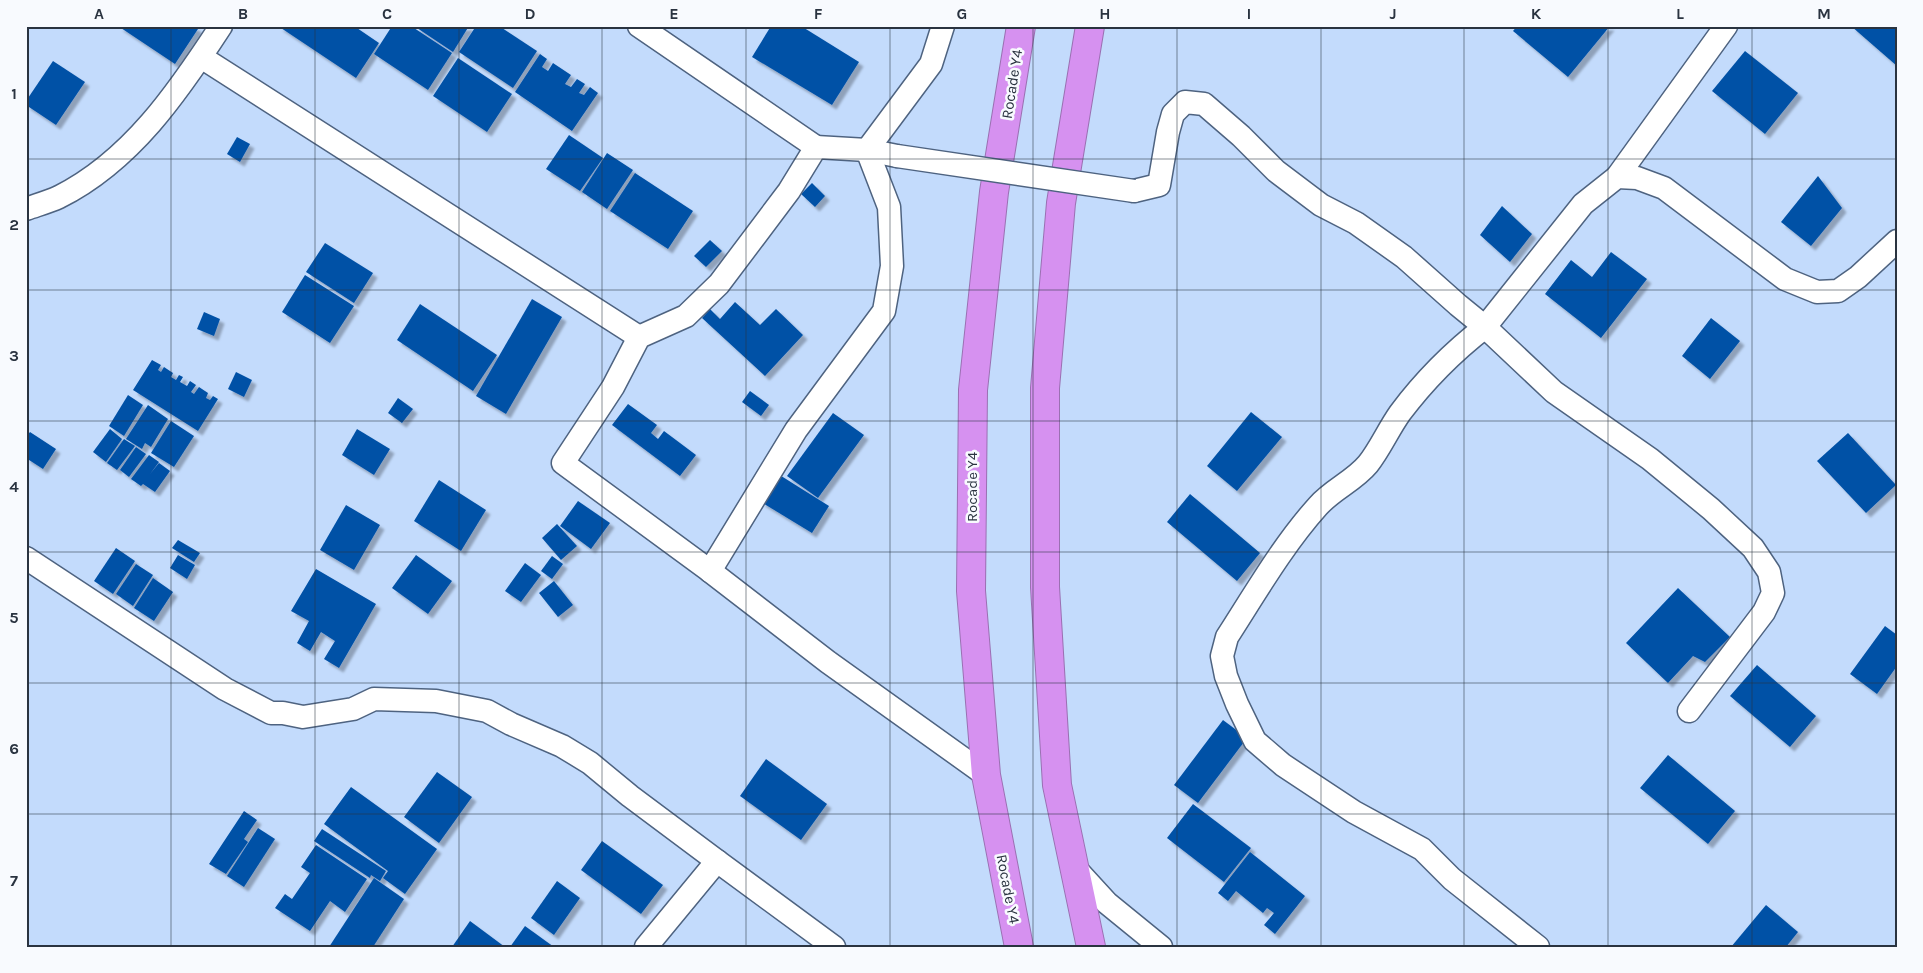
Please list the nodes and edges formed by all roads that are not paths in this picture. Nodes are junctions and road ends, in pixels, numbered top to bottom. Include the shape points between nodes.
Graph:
1 (221, 26) edge
2 (639, 26) edge
3 (943, 26) edge
4 (1022, 26) edge
5 (1090, 26) edge
6 (1726, 26) edge
7 (201, 57) junction
8 (816, 147) junction
9 (867, 150) junction
10 (1618, 177) junction
11 (26, 209) edge
12 (1897, 241) edge
13 (1485, 326) junction
14 (639, 337) junction
15 (26, 558) edge
16 (710, 571) junction
17 (1689, 710) dead end
18 (986, 775) junction
19 (717, 861) junction
20 (1074, 866) junction
21 (646, 947) edge
22 (834, 947) edge
23 (1019, 947) edge
24 (1091, 947) edge
25 (1161, 947) edge
26 (1538, 947) edge

1 - 7 street
2 - 8 street
3 - 9 street via 931,64
4 - 18 highway, Rocade Y4 via 994,192 973,390 971,591
5 - 20 highway via 1061,203 1045,388 1044,588 1057,786
6 - 10 street
7 - 11 street via 152,124 118,158 59,197
7 - 14 street
8 - 9 street
8 - 14 street via 789,191 719,284 686,316
9 - 13 street, bridge via 1134,192 1159,185 1173,114 1185,102 1204,104 1276,170 1321,205 1356,223 1404,258
9 - 16 street via 889,207 892,266 884,311 796,430
10 - 12 street via 1637,178 1664,188 1785,279 1817,292 1838,291
10 - 13 street via 1583,204
13 - 17 street via 1554,392 1650,459 1711,509 1753,548 1769,572 1773,593 1764,612
13 - 26 street via 1422,386 1360,473 1328,496 1296,533 1227,637 1222,656 1226,676 1255,741 1283,765 1354,812 1422,849 1452,879
14 - 16 street via 613,387 563,463
15 - 19 street via 224,690 271,713 303,717 353,709 374,699 436,701 487,711 562,746 590,763
16 - 18 street via 828,662
18 - 23 highway, Rocade Y4
19 - 21 street
19 - 22 street
20 - 24 highway
20 - 25 street via 1106,903

